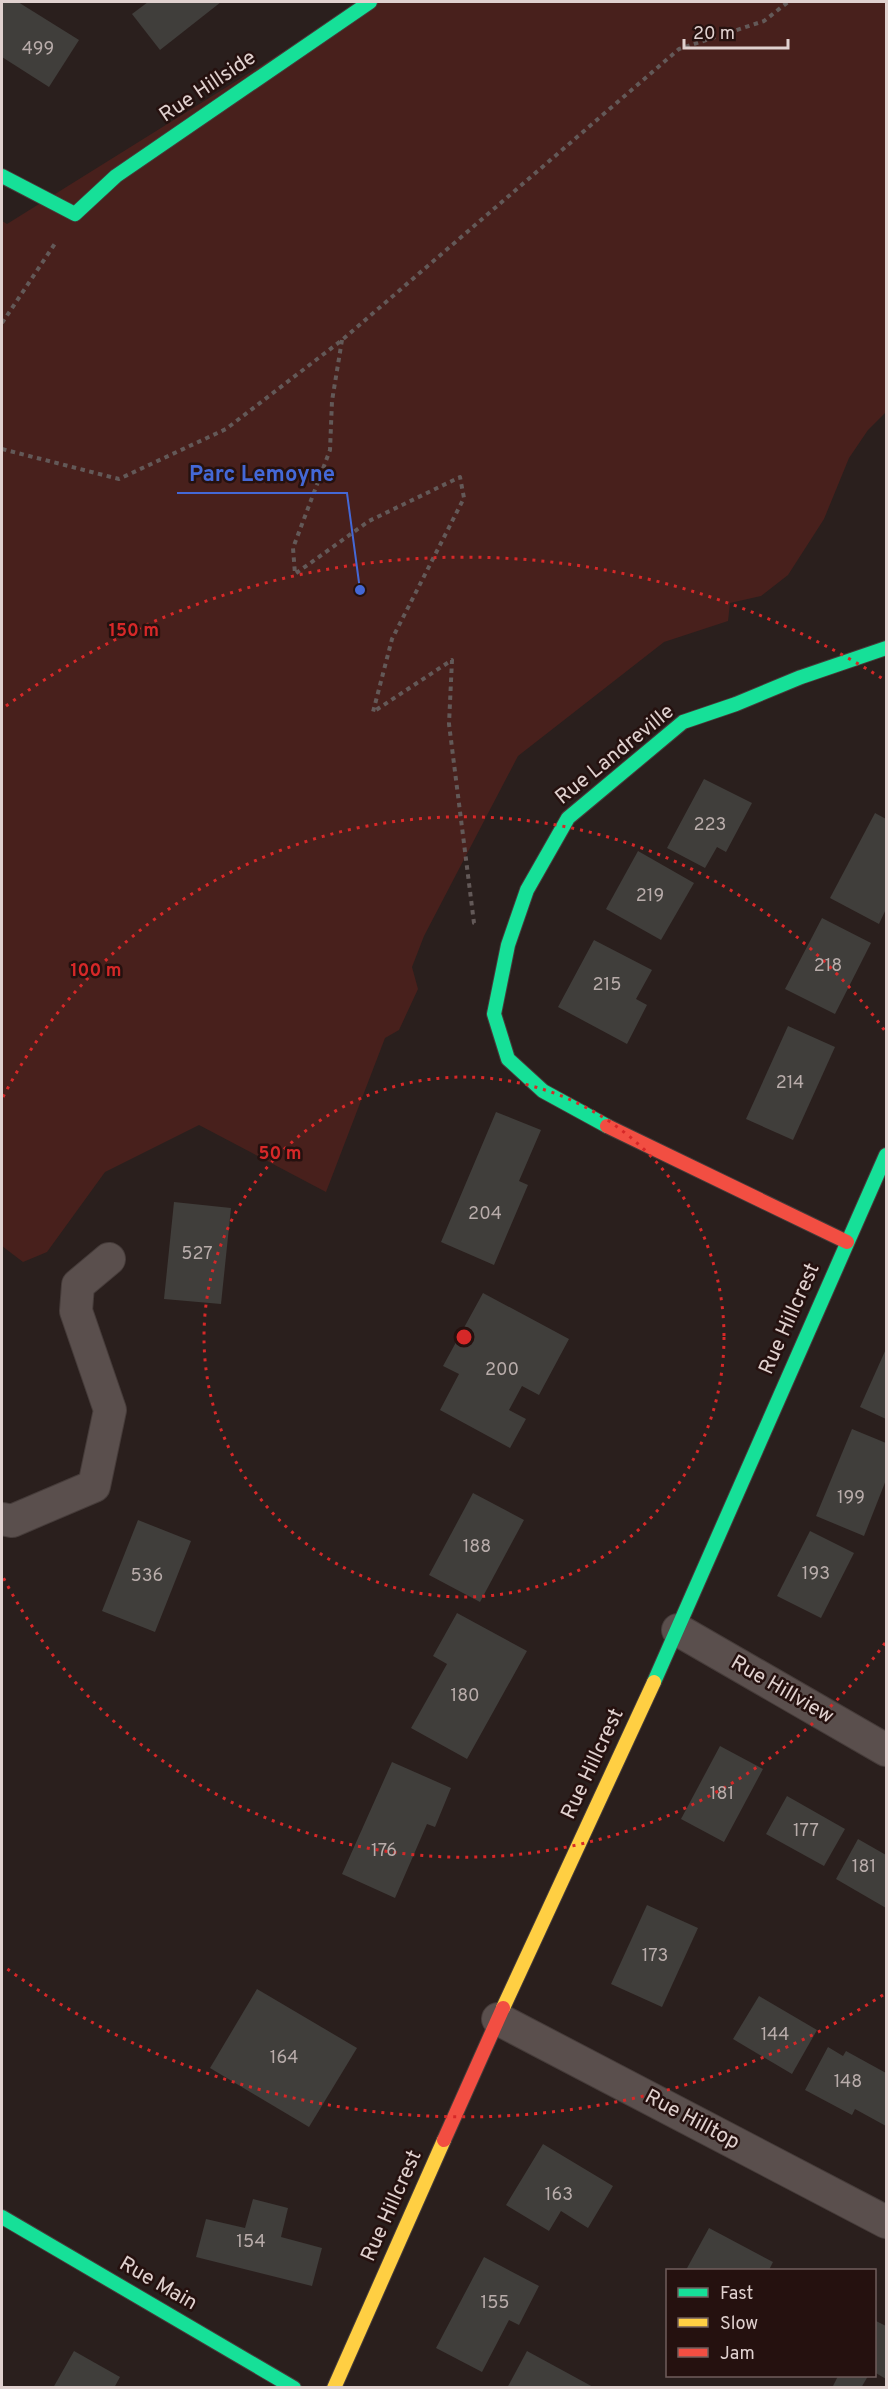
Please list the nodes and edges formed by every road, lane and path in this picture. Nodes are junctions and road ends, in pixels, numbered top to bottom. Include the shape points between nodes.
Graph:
1 (370, 2) edge
2 (788, 2) edge
3 (2, 176) edge
4 (75, 214) junction
5 (2, 323) edge
6 (342, 340) junction
7 (2, 449) edge
8 (886, 648) edge
9 (508, 945) junction
10 (886, 1155) edge
11 (847, 1242) junction
12 (109, 1259) dead end
13 (2, 1519) edge
14 (678, 1630) junction
15 (886, 1750) edge
16 (498, 2019) junction
17 (2, 2217) edge
18 (886, 2222) edge
19 (294, 2388) edge
20 (334, 2388) edge

1 - 4 street, Rue Hillside via 116,176
2 - 6 path via 764,21 679,49
3 - 4 street
4 - 5 path
6 - 7 path via 226,429 119,479
6 - 9 path via 332,401 330,450 293,548 295,574 369,521 460,477 464,498 392,639 373,712 452,660 448,724 474,923
8 - 9 street, Rue Landreville via 683,722 568,818 527,890
9 - 11 street, Rue Landreville via 494,1014 508,1059 530,1080 579,1112
10 - 11 street, Rue Hillcrest
11 - 14 street, Rue Hillcrest
12 - 13 street via 78,1286 76,1311 110,1410 94,1486 12,1521
14 - 15 street, Rue Hillview
14 - 16 street, Rue Hillcrest
16 - 18 street, Rue Hilltop
16 - 20 street, Rue Hillcrest
17 - 19 street, Rue Main

